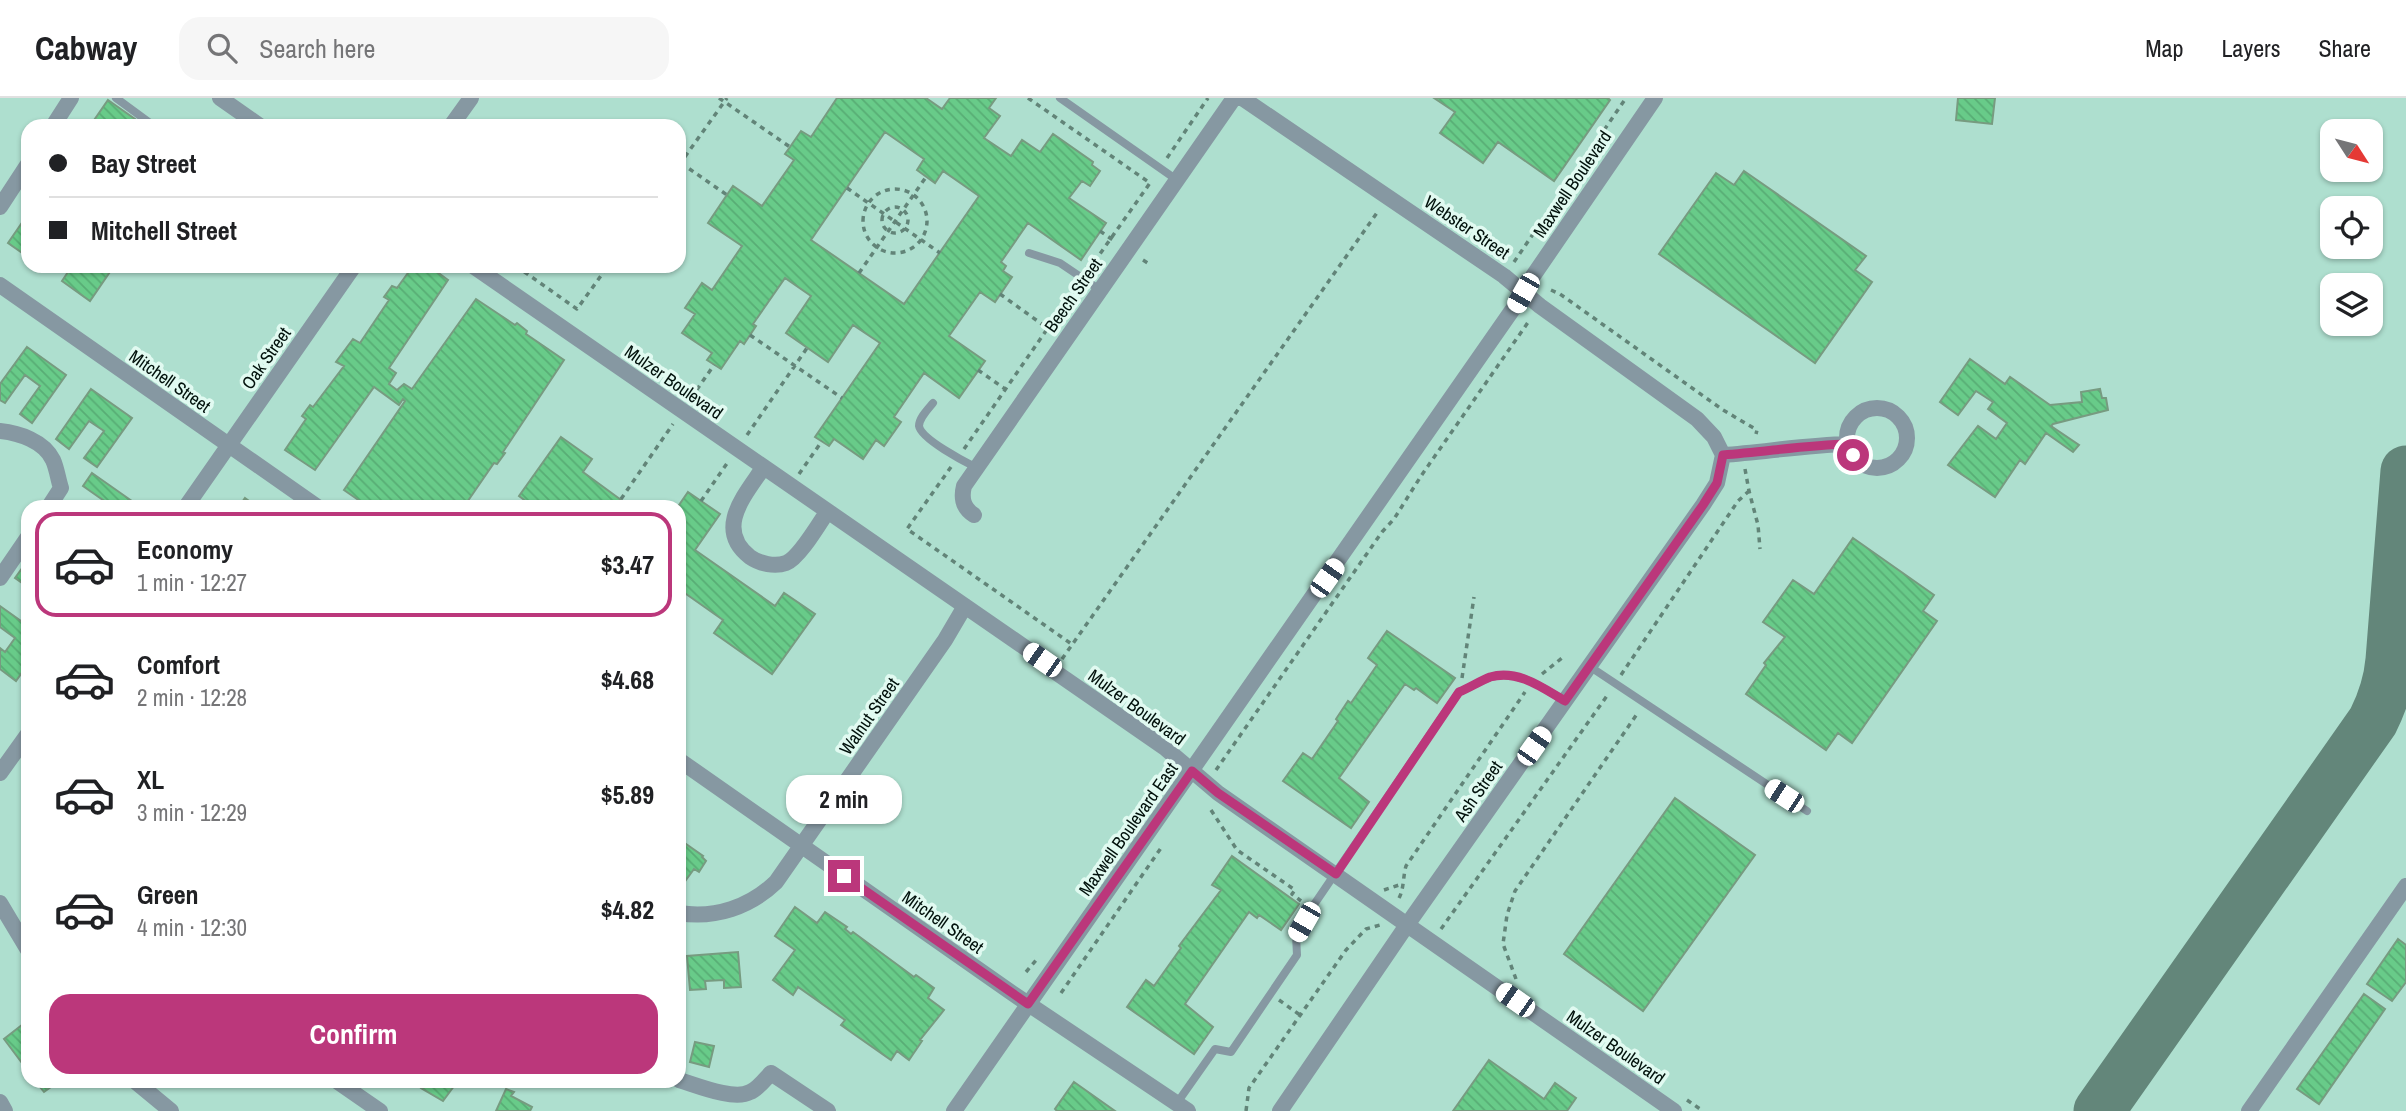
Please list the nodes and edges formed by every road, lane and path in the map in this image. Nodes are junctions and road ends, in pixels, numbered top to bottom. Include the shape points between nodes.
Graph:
1 (71, 98) edge
2 (116, 98) edge
3 (220, 98) edge
4 (471, 98) edge
5 (719, 98) edge
6 (1060, 98) edge
7 (1208, 98) edge
8 (1234, 98) edge
9 (1242, 98) edge
10 (1626, 98) edge
11 (1655, 98) edge
12 (725, 100) edge
13 (58, 119) edge
14 (144, 119) edge
15 (247, 119) edge
16 (456, 119) edge
17 (790, 147) dead end
18 (686, 153) edge
19 (686, 168) edge
20 (1160, 168) junction
21 (21, 175) edge
22 (926, 177) dead end
23 (1177, 180) junction
24 (1150, 183) dead end
25 (847, 188) dead end
26 (727, 194) dead end
27 (914, 195) junction
28 (1388, 197) junction
29 (869, 203) junction
30 (0, 207) edge
31 (903, 210) junction
32 (884, 214) junction
33 (895, 221) junction
34 (905, 228) junction
35 (888, 231) junction
36 (920, 239) junction
37 (877, 247) junction
38 (940, 253) dead end
39 (1029, 253) dead end
40 (1514, 262) dead end
41 (349, 273) edge
42 (483, 273) edge
43 (526, 273) edge
44 (603, 273) edge
45 (859, 273) dead end
46 (0, 285) edge
47 (1100, 290) junction
48 (1551, 290) dead end
49 (1523, 293) junction
50 (1000, 294) dead end
51 (1529, 321) dead end
52 (750, 335) dead end
53 (1065, 341) junction
54 (807, 348) dead end
55 (714, 365) dead end
56 (794, 367) junction
57 (978, 370) dead end
58 (842, 398) dead end
59 (1023, 401) junction
60 (933, 402) dead end
61 (682, 411) junction
62 (0, 431) edge
63 (822, 441) dead end
64 (1848, 444) dead end
65 (229, 445) junction
66 (737, 449) junction
67 (1749, 453) junction
68 (1723, 455) junction
69 (763, 468) junction
70 (977, 468) junction
71 (790, 486) junction
72 (1749, 491) junction
73 (621, 499) dead end
74 (53, 500) edge
75 (191, 500) edge
76 (308, 500) edge
77 (701, 501) dead end
78 (827, 512) junction
79 (974, 515) dead end
80 (21, 547) edge
81 (1760, 549) dead end
82 (0, 578) edge
83 (1474, 597) dead end
84 (965, 606) junction
85 (1562, 658) dead end
86 (1589, 666) junction
87 (1053, 671) junction
88 (1532, 682) junction
89 (1615, 684) junction
90 (1459, 692) junction
91 (1565, 701) junction
92 (1648, 706) junction
93 (21, 740) edge
94 (21, 743) edge
95 (0, 745) edge
96 (686, 765) edge
97 (1192, 771) junction
98 (0, 773) edge
99 (1206, 783) junction
100 (1807, 811) dead end
101 (1168, 837) dead end
102 (802, 846) junction
103 (1336, 874) junction
104 (2406, 886) edge
105 (0, 903) edge
106 (1311, 909) junction
107 (1390, 912) junction
108 (686, 913) edge
109 (1408, 925) junction
110 (21, 938) edge
111 (1432, 942) junction
112 (1517, 982) dead end
113 (1061, 993) dead end
114 (1270, 994) junction
115 (1028, 1004) junction
116 (1300, 1015) junction
117 (686, 1082) edge
118 (143, 1088) edge
119 (347, 1088) edge
120 (1681, 1096) dead end
121 (0, 1102) edge
122 (1182, 1107) edge
123 (5, 1111) edge
124 (171, 1111) edge
125 (380, 1111) edge
126 (828, 1111) edge
127 (954, 1111) edge
128 (1246, 1111) edge
129 (1280, 1111) edge
130 (1674, 1111) edge
131 (1703, 1111) edge
132 (2249, 1111) edge

1 - 13 street
2 - 14 lane
3 - 15 street
4 - 16 street
5 - 12 path
6 - 20 lane
7 - 20 path
8 - 23 street, Beech Street
9 - 28 street, Webster Street
10 - 40 path
11 - 49 street, Maxwell Boulevard
12 - 17 path
12 - 18 path
19 - 26 path
20 - 23 lane
20 - 24 path
21 - 30 street
22 - 27 path
23 - 47 street, Beech Street
25 - 29 path
27 - 29 path via 894,189
27 - 31 path
27 - 36 path via 926,214
28 - 49 street, Webster Street
28 - 87 path
29 - 32 path
29 - 37 path via 864,230
31 - 32 path via 893,208
31 - 33 path
31 - 34 path
32 - 33 path
32 - 35 path via 882,222
33 - 34 path
33 - 35 path
34 - 35 path via 897,233
34 - 36 path
35 - 37 path
36 - 37 path via 903,252
36 - 38 path
37 - 45 path
39 - 47 lane via 1060,263
41 - 65 street, Oak Street
42 - 61 street, Mulzer Boulevard
43 - 44 path via 577,309
46 - 65 street, Mitchell Street
47 - 53 street, Beech Street
48 - 67 path via 1757,430
49 - 68 street, Webster Street via 1697,419
49 - 97 street, Maxwell Boulevard East
50 - 53 path
51 - 99 path
52 - 56 path
53 - 59 street, Beech Street
54 - 56 path
55 - 61 path
56 - 58 path
56 - 66 path
57 - 59 path
59 - 70 street, Beech Street
60 - 70 lane via 921,419 921,432
61 - 66 street, Mulzer Boulevard
61 - 73 path
62 - 74 street via 34,441 52,458 61,488
63 - 71 path
64 - 67 street
65 - 75 street, Oak Street
65 - 76 street, Mitchell Street
66 - 69 street, Mulzer Boulevard
66 - 77 path
67 - 68 street
67 - 72 path via 1745,471
68 - 86 street, Ash Street via 1717,483
69 - 71 street, Mulzer Boulevard
69 - 78 street via 733,519 739,548 754,559 769,565 788,562
70 - 79 street, Beech Street via 962,495
71 - 78 street, Mulzer Boulevard
72 - 81 path
72 - 89 path
78 - 84 street, Mulzer Boulevard
80 - 82 street
83 - 90 path
84 - 87 street, Mulzer Boulevard
84 - 102 street, Walnut Street
85 - 88 path
86 - 89 lane
86 - 91 street, Ash Street
87 - 97 street, Mulzer Boulevard
88 - 90 lane via 1492,677
88 - 91 lane
88 - 107 path via 1406,866 1402,893
89 - 92 lane
89 - 111 path
90 - 103 lane
91 - 109 street, Ash Street
92 - 100 lane
92 - 112 path via 1639,711 1515,891 1503,944
93 - 95 street
94 - 98 street
96 - 102 street, Mitchell Street
97 - 99 street, Mulzer Boulevard
97 - 115 street, Maxwell Boulevard East
99 - 103 street, Mulzer Boulevard
99 - 106 path via 1199,792 1237,850 1296,890 1292,894
101 - 113 path
102 - 108 street, Walnut Street via 776,882 748,904
102 - 115 street, Mitchell Street
103 - 106 lane
103 - 107 street, Mulzer Boulevard
104 - 132 street
105 - 110 street
106 - 114 lane via 1296,935 1297,954
107 - 109 street, Mulzer Boulevard
107 - 116 path via 1379,927 1366,929 1346,950
109 - 111 street, Mulzer Boulevard
109 - 129 street, Ash Street
111 - 130 street, Mulzer Boulevard
114 - 116 path
114 - 122 lane via 1231,1052 1215,1049
115 - 122 street, Mitchell Street
115 - 127 street, Maxwell Boulevard East
116 - 128 path via 1249,1088
117 - 126 street via 739,1095 751,1092 771,1073
118 - 124 street
119 - 125 street
120 - 131 path
121 - 123 street

